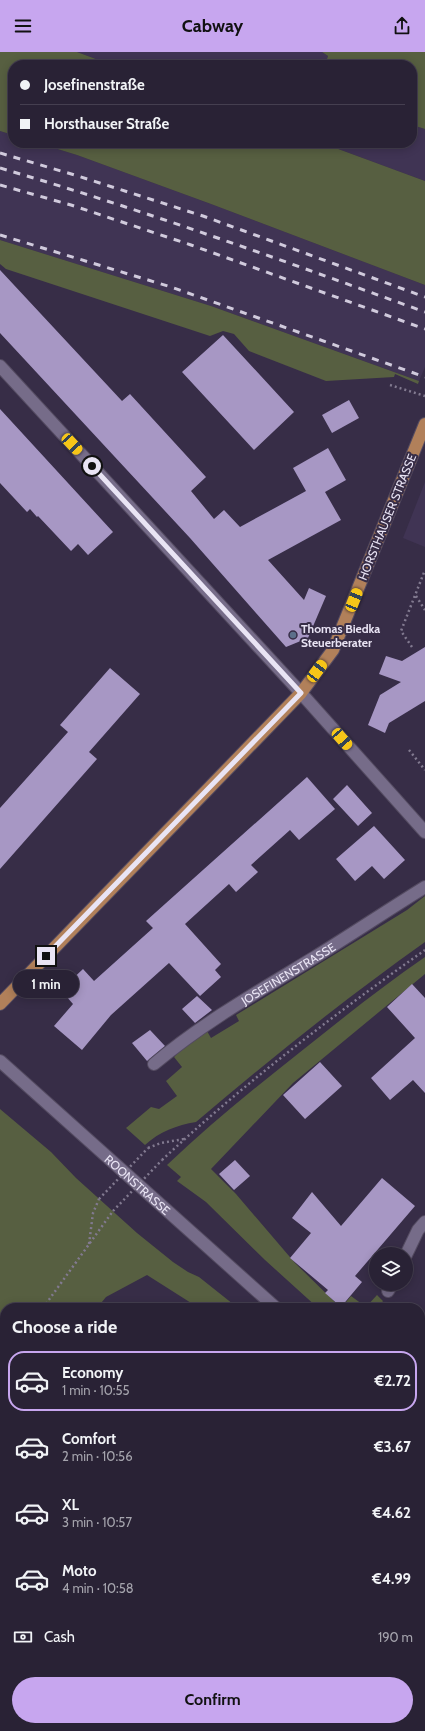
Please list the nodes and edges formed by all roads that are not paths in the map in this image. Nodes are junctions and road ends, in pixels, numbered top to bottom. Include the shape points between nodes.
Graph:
1 (0, 366) edge
2 (425, 424) edge
3 (301, 693) junction
4 (425, 832) edge
5 (425, 887) edge
6 (0, 1004) edge
7 (0, 1061) edge
8 (154, 1064) dead end
9 (425, 1222) edge
10 (410, 1247) edge
11 (270, 1303) edge

1 - 3 street
2 - 3 main road, HORSTHAUSER STRASSE via 333,650
3 - 4 street
3 - 6 main road, HORSTHAUSER STRASSE
5 - 8 street, JOSEFINENSTRASSE via 239,1002 181,1041
7 - 11 street, ROONSTRASSE
9 - 10 street

